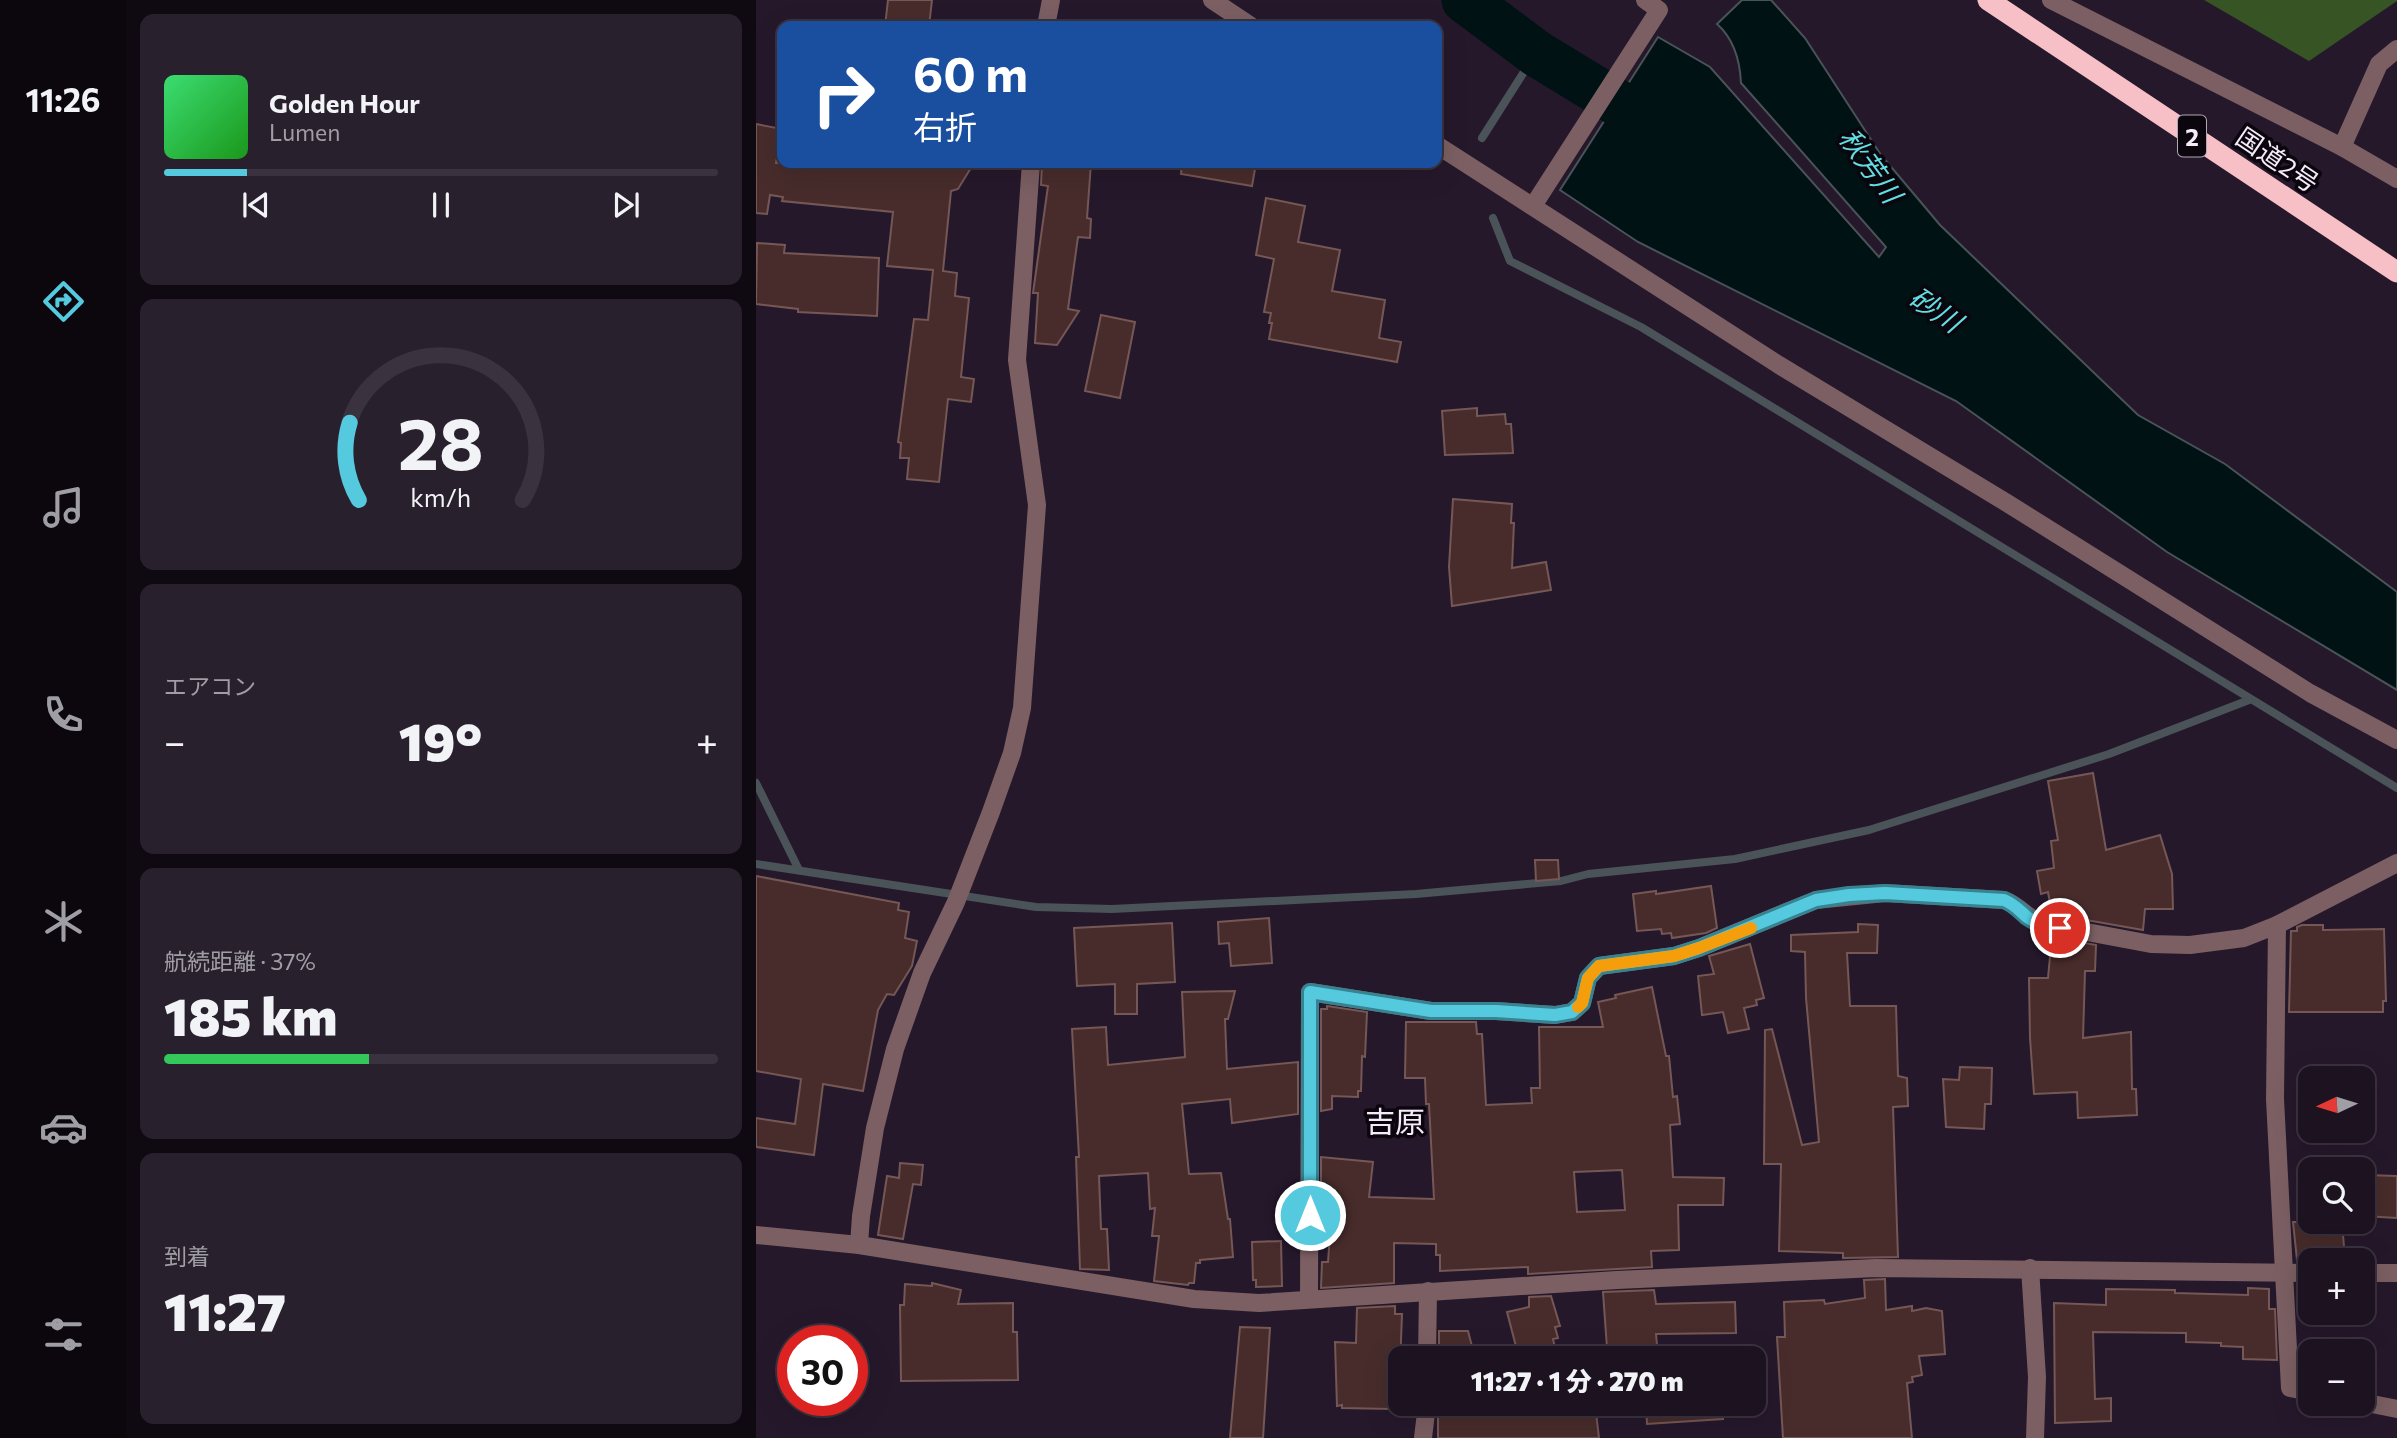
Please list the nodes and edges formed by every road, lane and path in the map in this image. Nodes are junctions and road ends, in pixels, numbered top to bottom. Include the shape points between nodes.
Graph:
1 (1051, 0) edge
2 (1212, 0) edge
3 (1987, 0) edge
4 (2051, 0) edge
5 (1652, 5) edge
6 (1047, 21) edge
7 (1244, 21) edge
8 (2397, 49) edge
9 (2342, 147) junction
10 (1442, 148) edge
11 (1031, 168) edge
12 (2397, 179) edge
13 (1533, 206) junction
14 (2397, 272) edge
15 (2397, 740) edge
16 (2397, 863) edge
17 (2277, 925) junction
18 (756, 1235) edge
19 (859, 1245) junction
20 (2030, 1268) junction
21 (2283, 1273) junction
22 (2298, 1273) edge
23 (2375, 1273) edge
24 (2397, 1273) edge
25 (1428, 1291) junction
26 (1309, 1299) junction
27 (1427, 1346) edge
28 (2298, 1390) edge
29 (2375, 1405) edge
30 (2397, 1409) edge
31 (1426, 1416) edge
32 (1423, 1438) edge
33 (2035, 1438) edge

1 - 6 street
2 - 7 street
3 - 14 highway, 国道2号 / 2
4 - 9 street
5 - 13 street
8 - 9 street via 2379,64
9 - 12 street
10 - 13 street
11 - 19 street via 1017,360 1037,505 1022,708 1012,753 895,1049 875,1128
13 - 15 street via 1779,365 2310,693
16 - 17 street
17 - 21 street via 2275,1099
17 - 26 street via 2244,938 2190,945 2151,944 2039,923 2004,900 1849,895 1816,900 1674,956 1599,966 1588,978 1582,1003 1564,1014 1431,1011 1310,992
18 - 19 street
19 - 26 street via 1194,1299 1259,1303
20 - 21 street
20 - 25 street via 1877,1268
20 - 33 street via 2037,1377
21 - 22 street
21 - 28 street via 2290,1388
23 - 24 street
25 - 26 street
25 - 27 street
29 - 30 street
31 - 32 street

